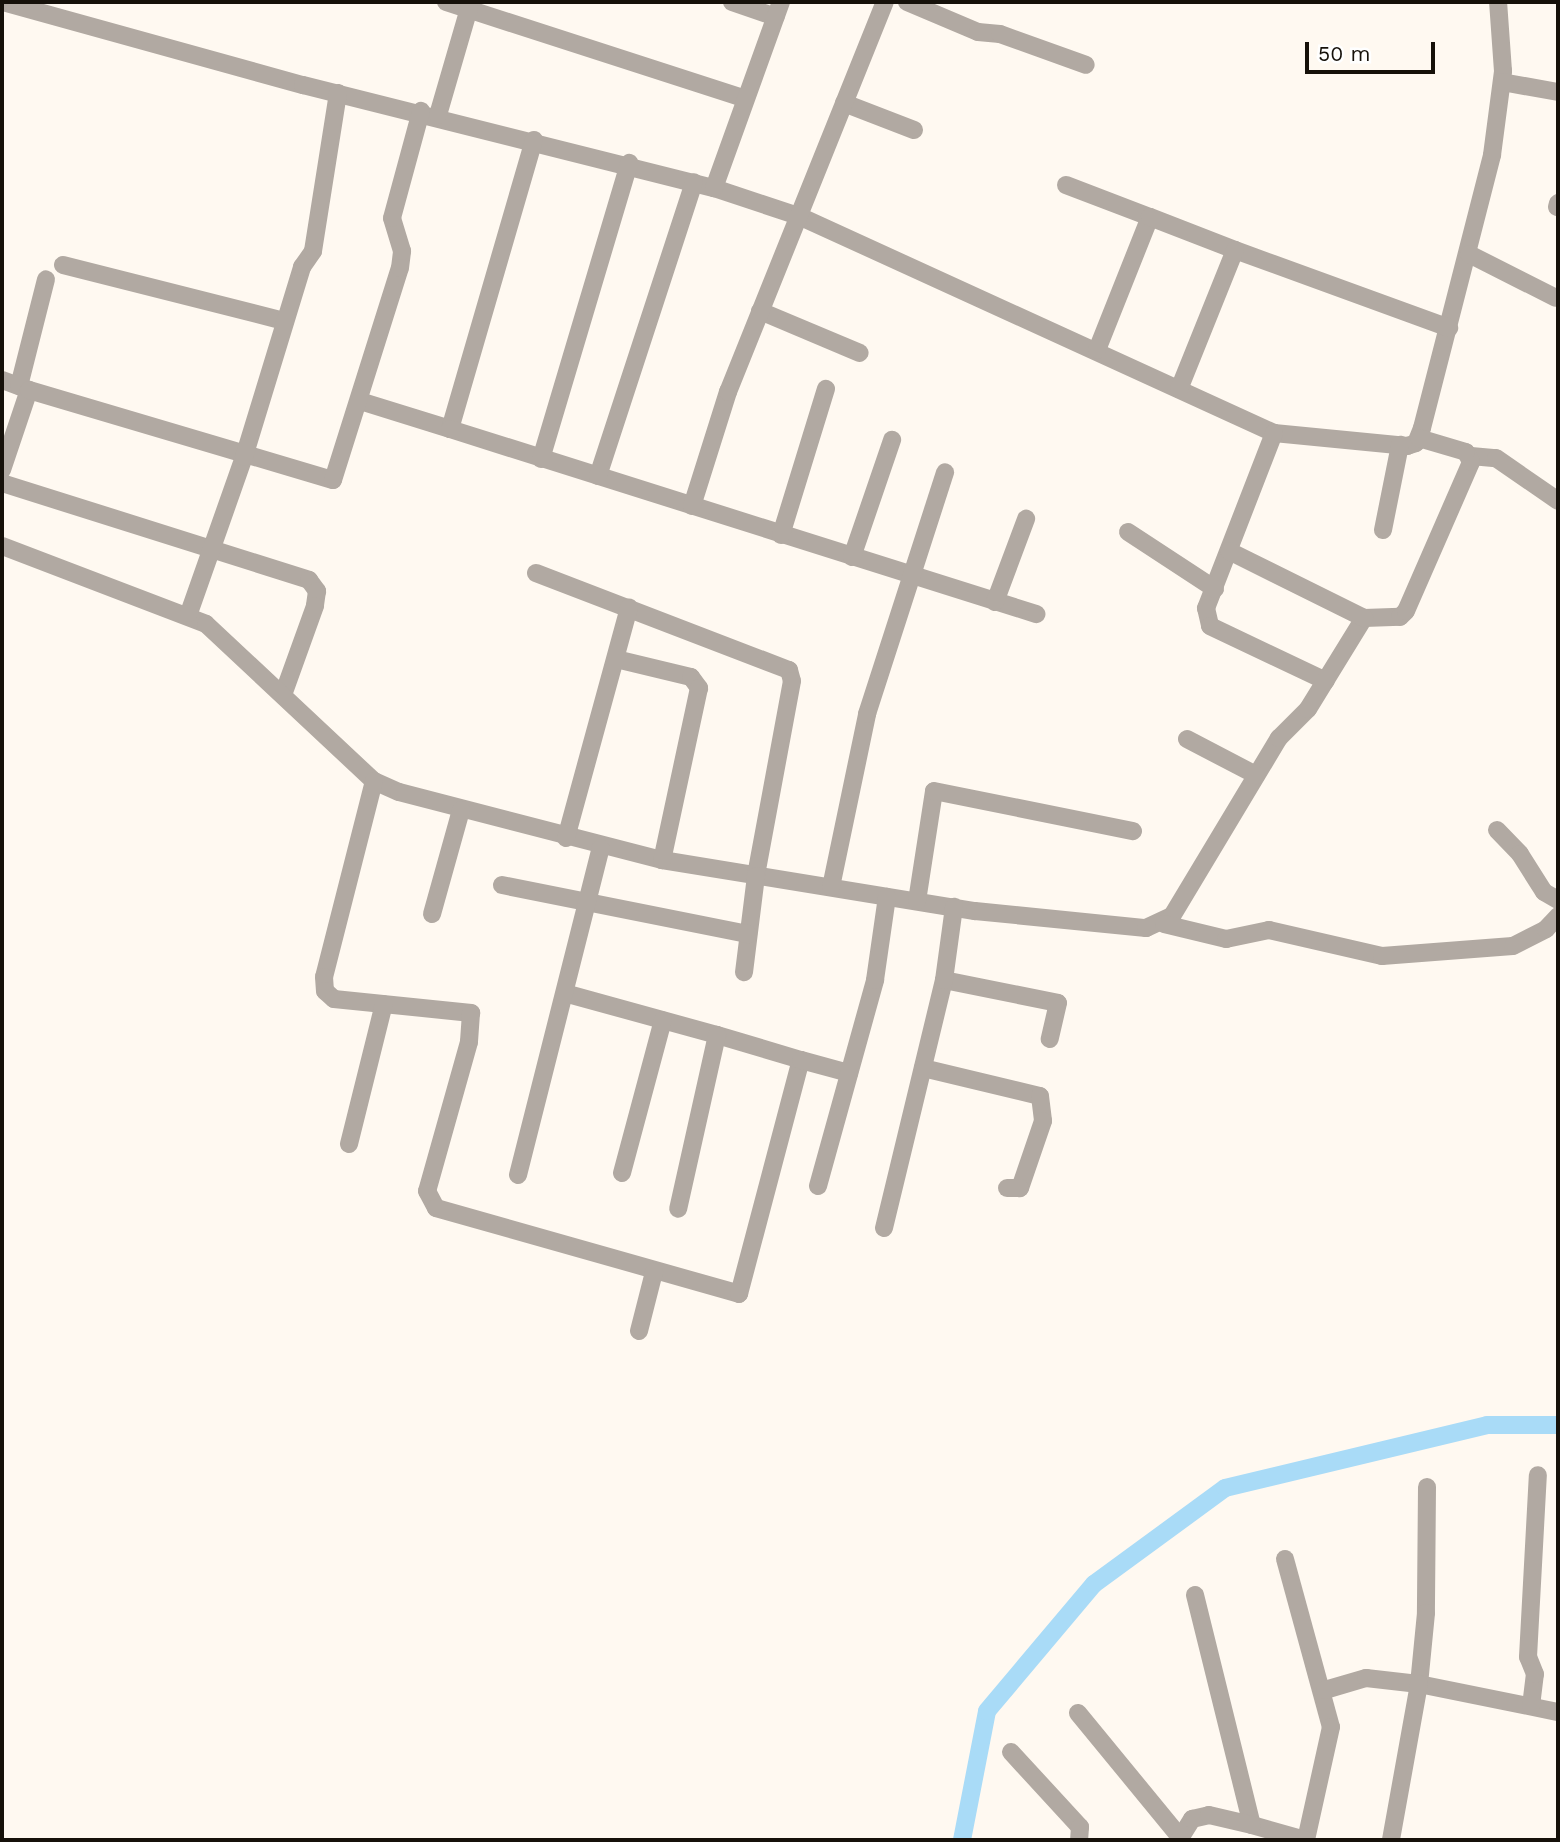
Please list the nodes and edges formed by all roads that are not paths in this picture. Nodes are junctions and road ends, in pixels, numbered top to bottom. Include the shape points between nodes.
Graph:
1 (3, 2) edge
2 (446, 2) edge
3 (732, 2) edge
4 (886, 2) edge
5 (907, 2) edge
6 (1498, 2) edge
7 (479, 7) edge
8 (50, 8) edge
9 (778, 9) edge
10 (1086, 65) dead end
11 (1502, 82) junction
12 (1558, 92) edge
13 (338, 93) junction
14 (744, 98) junction
15 (844, 103) junction
16 (429, 113) junction
17 (914, 130) dead end
18 (534, 140) junction
19 (629, 163) junction
20 (694, 182) junction
21 (1066, 186) dead end
22 (715, 188) junction
23 (801, 217) junction
24 (1150, 217) junction
25 (1235, 250) junction
26 (1469, 254) junction
27 (63, 265) dead end
28 (46, 279) dead end
29 (1556, 298) dead end
30 (760, 310) junction
31 (285, 321) junction
32 (1449, 328) junction
33 (1097, 350) junction
34 (860, 354) dead end
35 (2, 380) edge
36 (24, 388) junction
37 (826, 388) dead end
38 (1179, 389) junction
39 (360, 401) junction
40 (450, 429) junction
41 (1274, 433) junction
42 (1419, 438) junction
43 (892, 440) dead end
44 (1400, 445) junction
45 (1471, 456) junction
46 (244, 457) junction
47 (541, 459) junction
48 (2, 470) edge
49 (945, 472) dead end
50 (598, 477) junction
51 (2, 483) edge
52 (1558, 501) edge
53 (692, 506) junction
54 (1026, 519) dead end
55 (1383, 530) dead end
56 (1128, 532) dead end
57 (781, 535) junction
58 (2, 545) edge
59 (212, 549) junction
60 (1229, 551) junction
61 (852, 557) junction
62 (536, 573) dead end
63 (912, 576) junction
64 (1215, 589) junction
65 (995, 602) junction
66 (629, 607) junction
67 (189, 613) junction
68 (1035, 614) dead end
69 (1364, 618) junction
70 (616, 659) junction
71 (1326, 681) junction
72 (284, 692) junction
73 (1187, 739) dead end
74 (1256, 775) junction
75 (374, 781) junction
76 (461, 810) junction
77 (1497, 830) dead end
78 (1133, 831) dead end
79 (566, 838) junction
80 (601, 848) junction
81 (662, 860) junction
82 (756, 876) junction
83 (502, 885) dead end
84 (831, 887) junction
85 (887, 897) junction
86 (1558, 900) edge
87 (917, 901) junction
88 (590, 904) junction
89 (954, 907) junction
90 (432, 914) dead end
91 (1558, 916) edge
92 (1164, 924) junction
93 (748, 934) junction
94 (744, 972) dead end
95 (944, 979) junction
96 (568, 994) junction
97 (384, 1004) junction
98 (663, 1020) junction
99 (717, 1035) junction
100 (1050, 1039) dead end
101 (801, 1060) junction
102 (923, 1068) junction
103 (849, 1073) junction
104 (349, 1144) dead end
105 (622, 1173) dead end
106 (518, 1175) dead end
107 (818, 1186) dead end
108 (1007, 1188) dead end
109 (678, 1209) dead end
110 (884, 1228) dead end
111 (654, 1272) junction
112 (639, 1331) dead end
113 (1538, 1475) dead end
114 (1427, 1487) dead end
115 (1285, 1559) dead end
116 (1195, 1595) dead end
117 (1419, 1684) junction
118 (1325, 1690) junction
119 (1531, 1706) junction
120 (1558, 1712) edge
121 (1078, 1713) dead end
122 (1011, 1752) dead end
123 (1252, 1825) junction
124 (1179, 1839) edge
125 (1079, 1840) edge
126 (1306, 1840) edge
127 (1391, 1840) edge

1 - 8 street
2 - 7 street
3 - 9 street
4 - 15 street
5 - 10 street via 978,32 1000,34
6 - 11 street
7 - 14 street
7 - 16 street
8 - 13 street
9 - 14 street
11 - 12 street
11 - 26 street
13 - 16 street
13 - 31 street via 313,251 302,267
14 - 22 street
15 - 17 street
15 - 23 street
16 - 18 street
16 - 39 street via 392,218 402,251 400,268
18 - 19 street
18 - 40 street
19 - 20 street
19 - 47 street
20 - 22 street
20 - 50 street
21 - 24 street
22 - 23 street
23 - 30 street
23 - 33 street
24 - 25 street
24 - 33 street
25 - 32 street
25 - 38 street
26 - 29 street
26 - 32 street
27 - 31 street
28 - 36 street
30 - 34 street
30 - 53 street
31 - 46 street
32 - 42 street
33 - 38 street
35 - 36 street
36 - 46 street
36 - 48 street
37 - 57 street
38 - 41 street
39 - 40 street
39 - 46 street via 333,481
40 - 47 street
41 - 44 street
41 - 60 street
42 - 44 street
42 - 45 street
43 - 61 street
44 - 55 street
45 - 52 street via 1496,458
45 - 69 street via 1406,611 1400,617
46 - 59 street
47 - 50 street
49 - 63 street
50 - 53 street
51 - 59 street
53 - 57 street
54 - 65 street
56 - 64 street
57 - 61 street
58 - 67 street
59 - 67 street
59 - 72 street via 298,574 317,591
60 - 64 street
60 - 69 street
61 - 63 street
62 - 66 street
63 - 65 street
63 - 84 street via 867,714
64 - 71 street via 1206,608 1210,626
65 - 68 street
66 - 70 street
66 - 82 street via 789,670 792,681
67 - 72 street
69 - 71 street
70 - 79 street
70 - 81 street via 691,677 699,688
71 - 74 street
72 - 75 street
73 - 74 street
74 - 92 street
75 - 76 street
75 - 97 street via 324,977 325,991 334,999
76 - 79 street
76 - 90 street
77 - 86 street via 1520,854 1544,892
78 - 87 street via 933,791
79 - 80 street
80 - 81 street
80 - 88 street
81 - 82 street
82 - 84 street
82 - 93 street
83 - 88 street
84 - 85 street
85 - 87 street
85 - 103 street via 875,979
87 - 89 street
88 - 93 street
88 - 96 street
89 - 92 street via 1146,928
89 - 95 street
91 - 92 street via 1546,929 1513,946 1382,956 1269,930 1226,939
93 - 94 street
95 - 100 street via 1058,1003
95 - 102 street
96 - 98 street
96 - 106 street
97 - 104 street
97 - 111 street via 471,1013 473,1022 428,1201 436,1208
98 - 99 street
98 - 105 street
99 - 101 street
99 - 109 street
101 - 103 street
101 - 111 street via 739,1294
102 - 108 street via 1040,1096 1043,1122 1020,1188
102 - 110 street
103 - 107 street
111 - 112 street
113 - 119 street via 1528,1657 1535,1674
114 - 117 street via 1426,1613
115 - 118 street
116 - 123 street
117 - 118 street via 1366,1678
117 - 119 street
117 - 127 street
118 - 126 street via 1331,1727
119 - 120 street
121 - 124 street
122 - 125 street via 1080,1827
123 - 124 street via 1209,1815 1192,1819
123 - 126 street

